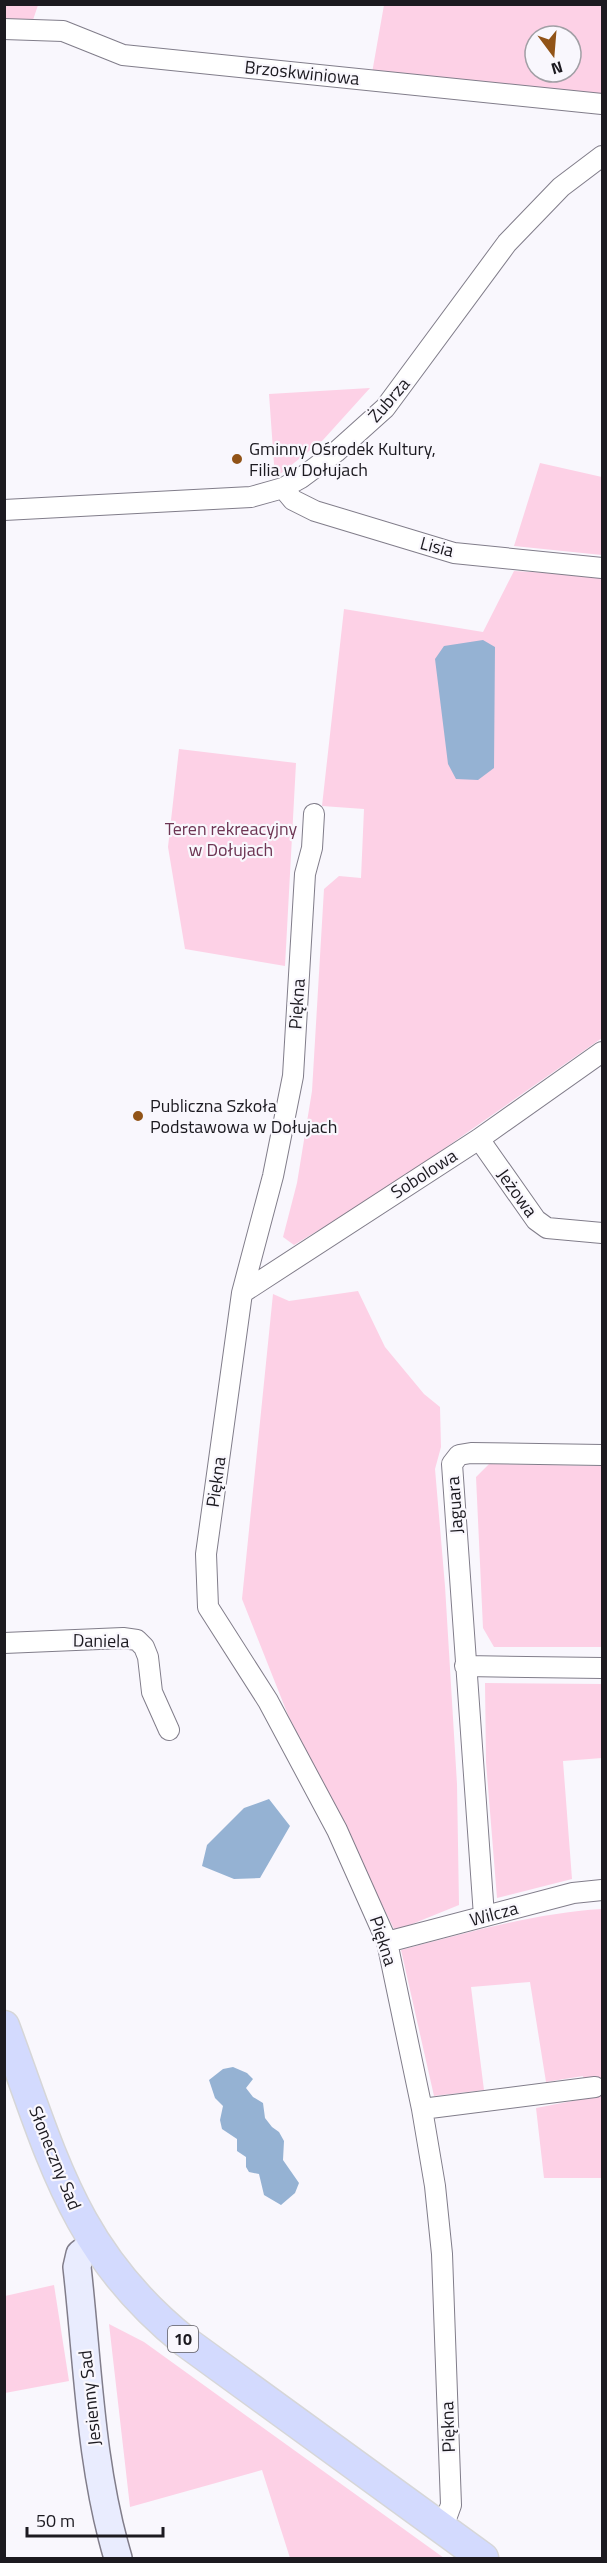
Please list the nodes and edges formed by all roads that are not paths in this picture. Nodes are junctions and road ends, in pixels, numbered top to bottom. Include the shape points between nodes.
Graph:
1 (4, 29) edge
2 (603, 104) edge
3 (603, 156) edge
4 (283, 488) junction
5 (4, 510) edge
6 (603, 568) edge
7 (314, 814) dead end
8 (603, 1052) edge
9 (479, 1138) junction
10 (603, 1233) edge
11 (242, 1293) junction
12 (603, 1455) edge
13 (4, 1643) edge
14 (465, 1666) junction
15 (603, 1668) edge
16 (169, 1730) dead end
17 (603, 1890) edge
18 (484, 1916) junction
19 (387, 1942) junction
20 (4, 2026) edge
21 (595, 2087) dead end
22 (422, 2109) junction
23 (94, 2243) junction
24 (439, 2526) junction
25 (118, 2559) edge
26 (483, 2559) edge

1 - 2 street, Brzoskwiniowa via 63,32 123,55
3 - 4 street, Żubrza via 561,187 520,228 385,408 336,452
4 - 5 street, Żubrza via 251,497
4 - 6 street, Lisia via 293,501 308,508 454,553
7 - 11 street, Piękna via 312,848 305,874 293,1076 273,1176
8 - 9 street, Sobolowa
9 - 10 street, Jeżowa via 536,1220 547,1228
9 - 11 street, Sobolowa
11 - 19 street, Piękna via 206,1554 208,1607 268,1701 321,1800
12 - 14 street, Jaguara via 471,1453 459,1455 452,1464
13 - 16 street, Daniela via 123,1638 137,1641 144,1647 152,1692
14 - 15 street
14 - 18 street, Jaguara
17 - 18 street, Wilcza via 573,1893
18 - 19 street, Wilcza
19 - 22 street, Piękna
20 - 23 main road, Słoneczny Sad / 10 via 57,2172
21 - 22 street
22 - 24 street, Piękna via 442,2254 451,2505
23 - 24 main road, Słoneczny Sad / 10 via 163,2323
23 - 25 street, Jesienny Sad via 80,2254 77,2267 96,2456
24 - 26 main road, 10

